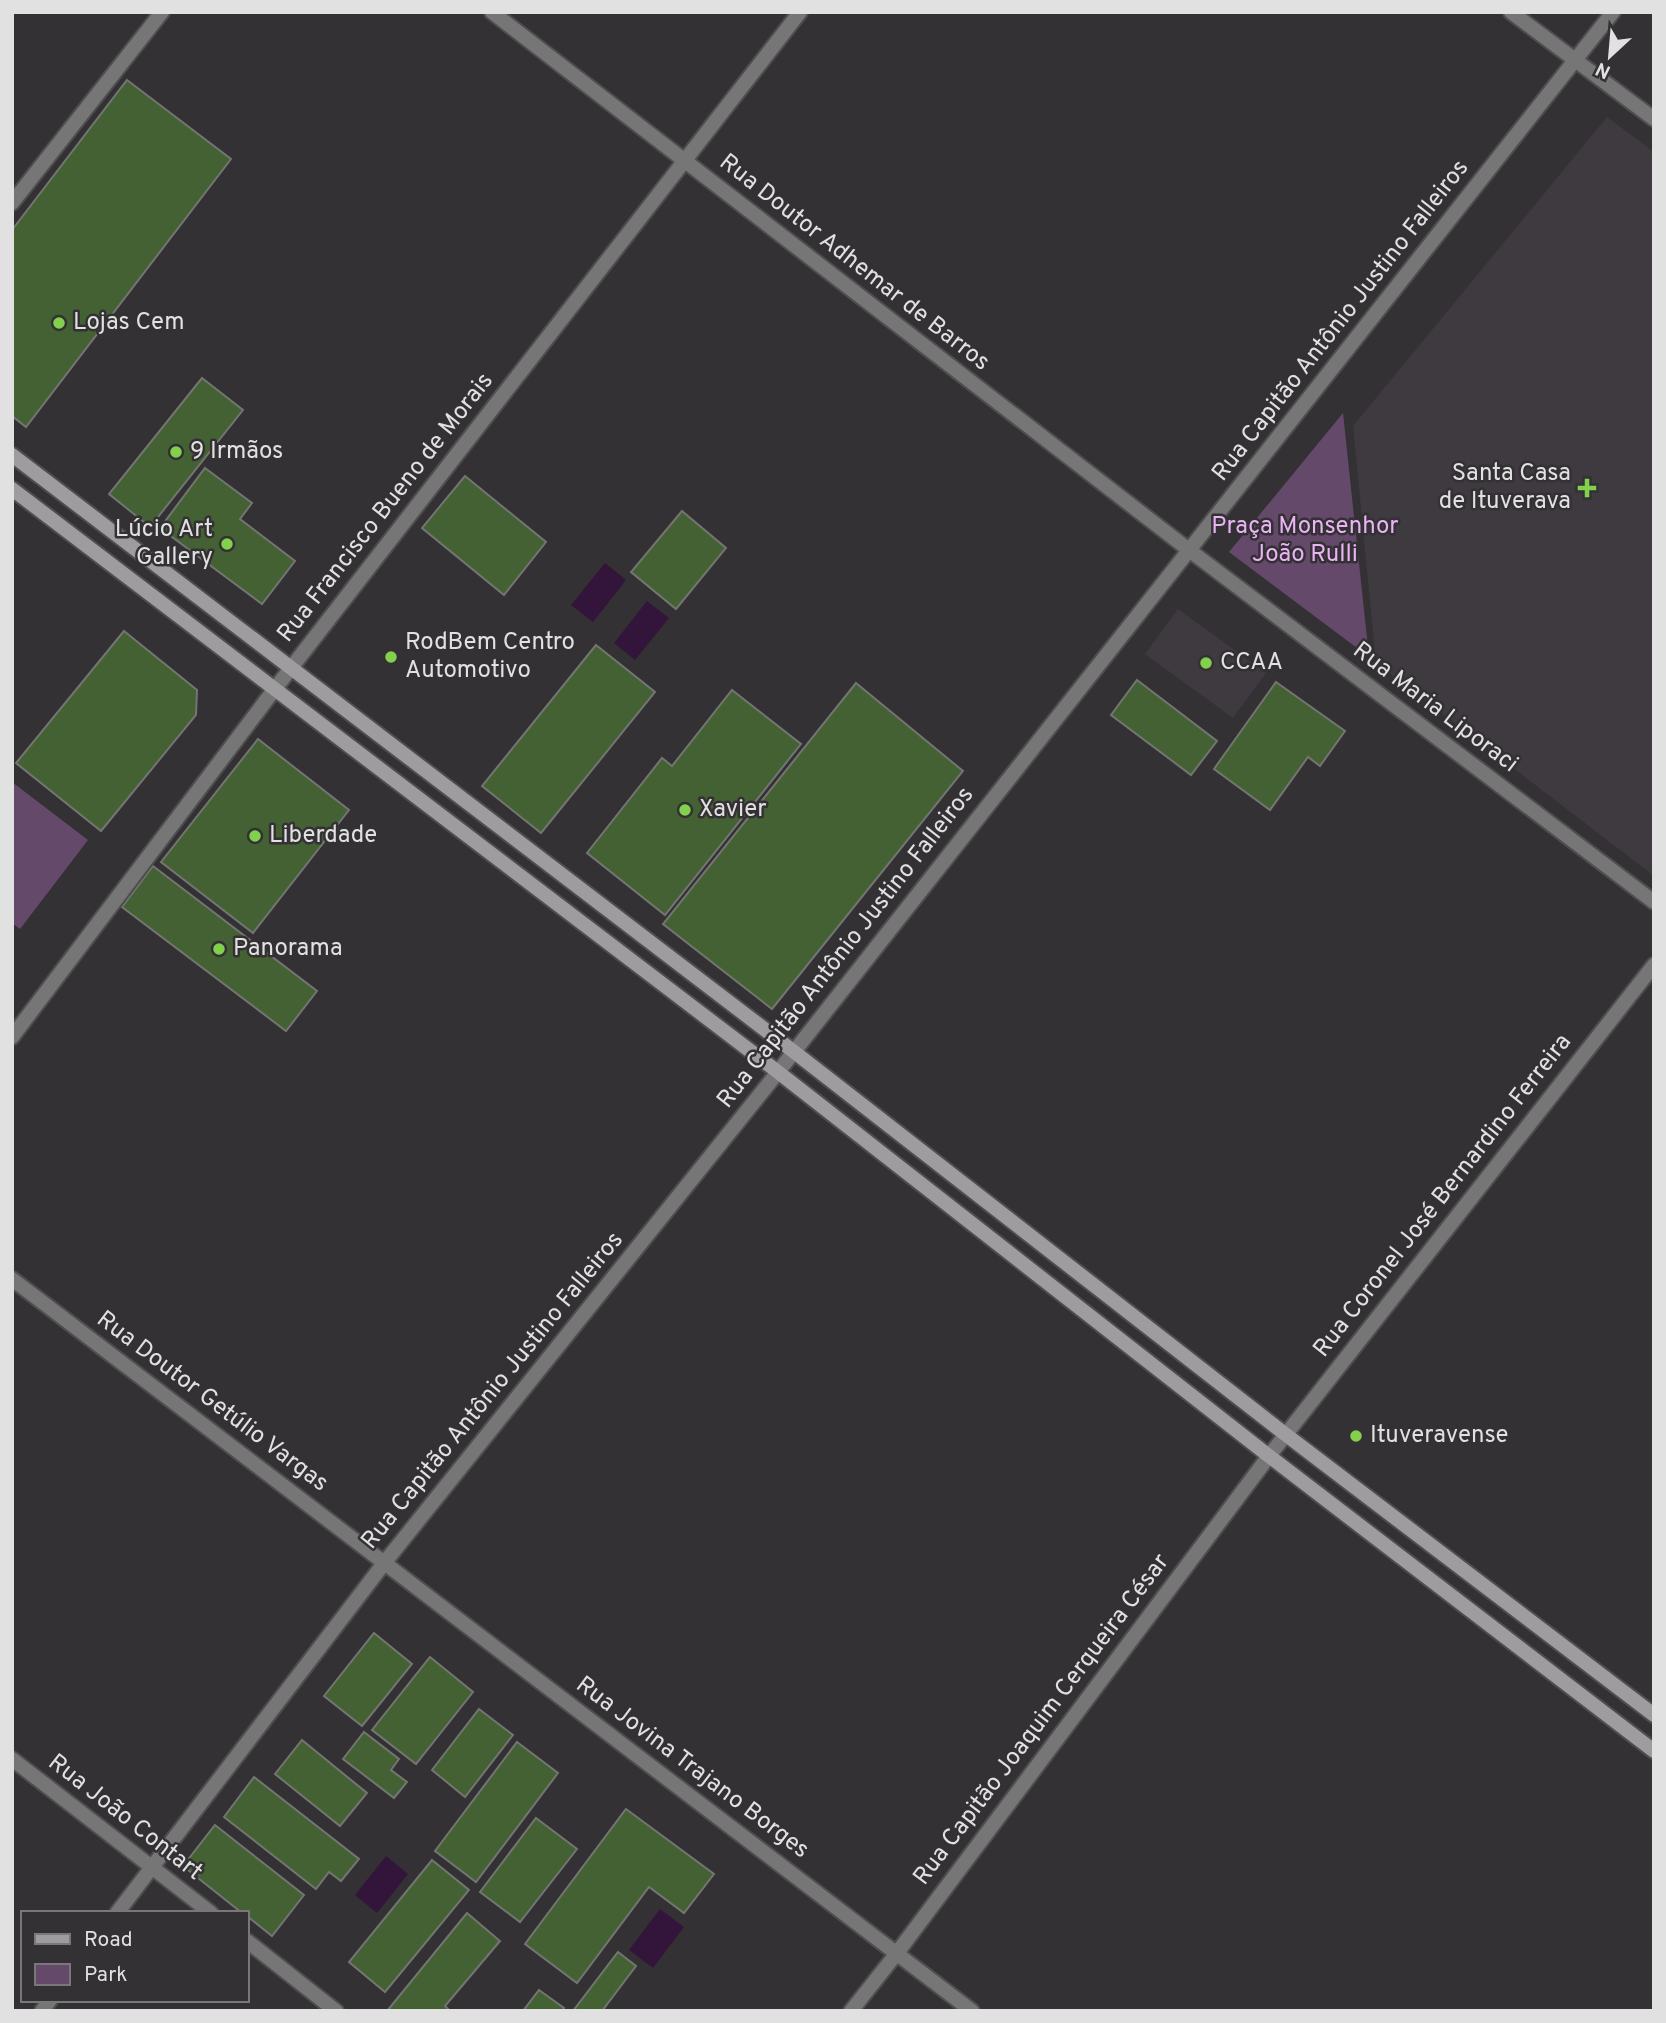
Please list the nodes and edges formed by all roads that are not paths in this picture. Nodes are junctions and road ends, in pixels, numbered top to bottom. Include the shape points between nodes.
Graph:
1 (162, 12) edge
2 (492, 12) edge
3 (800, 12) edge
4 (1511, 12) edge
5 (1613, 12) edge
6 (1576, 61) junction
7 (1654, 119) edge
8 (684, 161) junction
9 (12, 203) edge
10 (12, 455) edge
11 (12, 489) edge
12 (1189, 550) junction
13 (291, 668) junction
14 (274, 690) junction
15 (1654, 902) edge
16 (1654, 965) edge
17 (12, 1037) edge
18 (793, 1051) junction
19 (778, 1072) junction
20 (12, 1279) edge
21 (1285, 1434) junction
22 (1269, 1456) junction
23 (385, 1562) junction
24 (1654, 1715) edge
25 (1654, 1751) edge
26 (12, 1759) edge
27 (152, 1867) junction
28 (119, 1911) edge
29 (208, 1911) edge
30 (248, 1942) edge
31 (897, 1953) junction
32 (336, 2011) edge
33 (851, 2011) edge
34 (972, 2011) edge

1 - 9 street
2 - 8 street, Rua Doutor Adhemar de Barros
3 - 8 street, Rua Francisco Bueno de Morais
4 - 6 street
5 - 6 street, Rua Capitão Antônio Justino Falleiros
6 - 7 street
6 - 12 street, Rua Capitão Antônio Justino Falleiros
8 - 12 street, Rua Doutor Adhemar de Barros
8 - 13 street, Rua Francisco Bueno de Morais
10 - 13 main road
11 - 14 main road
12 - 15 street, Rua Maria Liporaci
12 - 18 street, Rua Capitão Antônio Justino Falleiros
13 - 14 street, Rua Francisco Bueno de Morais
13 - 18 main road
14 - 17 street, Rua Francisco Bueno de Morais
14 - 19 main road
16 - 21 street, Rua Coronel José Bernardino Ferreira
18 - 19 street, Rua Capitão Antônio Justino Falleiros
18 - 21 main road
19 - 22 main road
19 - 23 street, Rua Capitão Antônio Justino Falleiros
20 - 23 street, Rua Doutor Getúlio Vargas
21 - 22 street, Rua Coronel José Bernardino Ferreira
21 - 24 main road
22 - 25 main road
22 - 31 street, Rua Capitão Joaquim Cerqueira César
23 - 27 street, Rua Capitão Antônio Justino Falleiros
23 - 31 street, Rua Jovina Trajano Borges
26 - 27 street, Rua João Contart
27 - 28 street, Rua Capitão Antônio Justino Falleiros
27 - 29 street, Rua João Contart
30 - 32 street
31 - 33 street, Rua Capitão Joaquim Cerqueira César
31 - 34 street, Rua Jovina Trajano Borges

